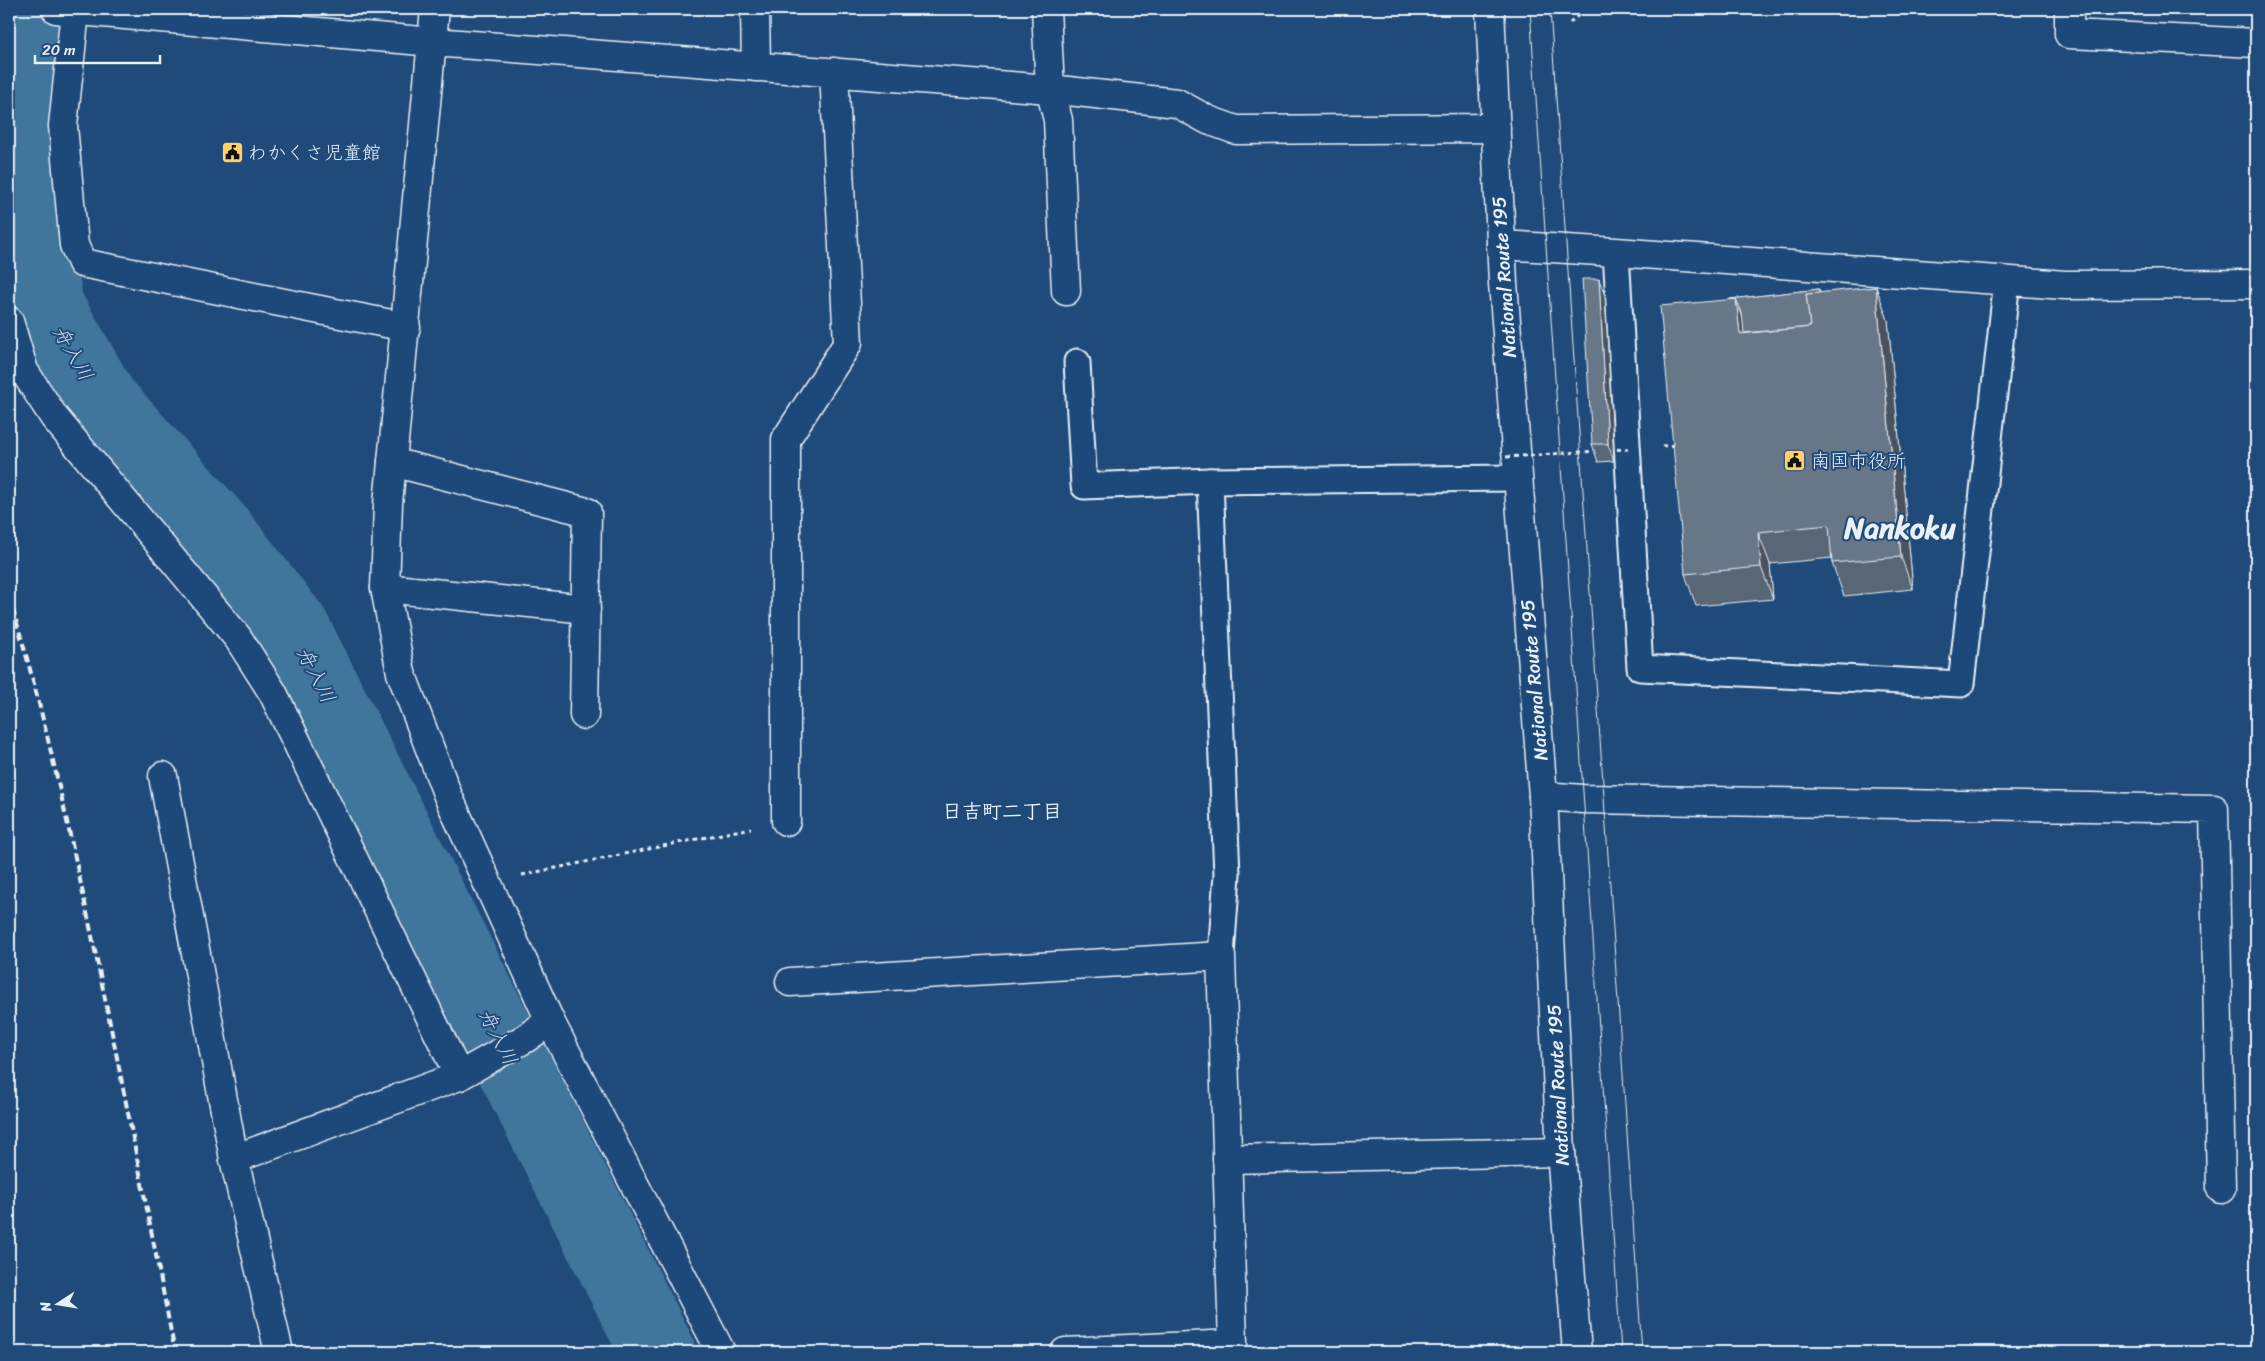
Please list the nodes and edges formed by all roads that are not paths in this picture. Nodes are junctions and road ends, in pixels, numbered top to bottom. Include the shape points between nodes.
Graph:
1 (63, 9) edge
2 (435, 9) edge
3 (755, 9) edge
4 (1046, 9) edge
5 (1490, 9) edge
6 (2069, 9) edge
7 (148, 13) edge
8 (433, 42) junction
9 (2256, 43) edge
10 (756, 66) junction
11 (834, 72) junction
12 (1050, 89) junction
13 (1496, 128) junction
14 (1501, 245) junction
15 (1616, 252) junction
16 (2007, 281) junction
17 (2256, 284) edge
18 (1066, 291) dead end
19 (9, 321) edge
20 (406, 327) junction
21 (1076, 362) dead end
22 (392, 462) junction
23 (1512, 467) junction
24 (1210, 481) junction
25 (385, 588) junction
26 (586, 609) junction
27 (584, 715) dead end
28 (163, 776) dead end
29 (1543, 796) junction
30 (786, 821) road end
31 (1221, 956) junction
32 (790, 982) dead end
33 (550, 1021) junction
34 (459, 1076) junction
35 (1561, 1152) junction
36 (1227, 1158) junction
37 (234, 1159) junction
38 (2221, 1189) dead end
39 (279, 1352) edge
40 (721, 1352) edge
41 (1065, 1352) edge
42 (1577, 1352) edge

1 - 7 main road
1 - 20 main road via 63,126 74,245 82,263
2 - 8 main road
3 - 10 main road
4 - 12 main road
5 - 13 main road, National Route 195
6 - 9 main road via 2069,34
7 - 8 main road
8 - 10 main road
8 - 20 main road
10 - 11 main road
11 - 12 main road
11 - 30 main road via 848,343 786,439
12 - 13 main road via 1177,103 1208,120 1236,130
12 - 18 main road via 1058,120
13 - 14 main road, National Route 195
14 - 15 main road
14 - 23 main road, National Route 195
15 - 16 main road
15 - 16 lane via 1640,668 1961,684
16 - 17 main road via 2065,286
19 - 34 main road via 24,371 54,417 238,638 273,693
20 - 22 main road
21 - 24 lane via 1084,486
22 - 25 main road
22 - 26 main road via 587,512
23 - 24 lane
23 - 29 main road, National Route 195
24 - 31 lane via 1227,874
25 - 26 main road
25 - 33 main road via 402,673 448,796
26 - 27 main road
28 - 37 main road
29 - 35 main road, National Route 195
29 - 38 main road via 2214,809
31 - 32 main road
31 - 36 main road
33 - 34 main road
33 - 40 main road
34 - 37 main road
35 - 36 main road
35 - 42 main road, National Route 195
36 - 41 main road via 1233,1344
37 - 39 main road

